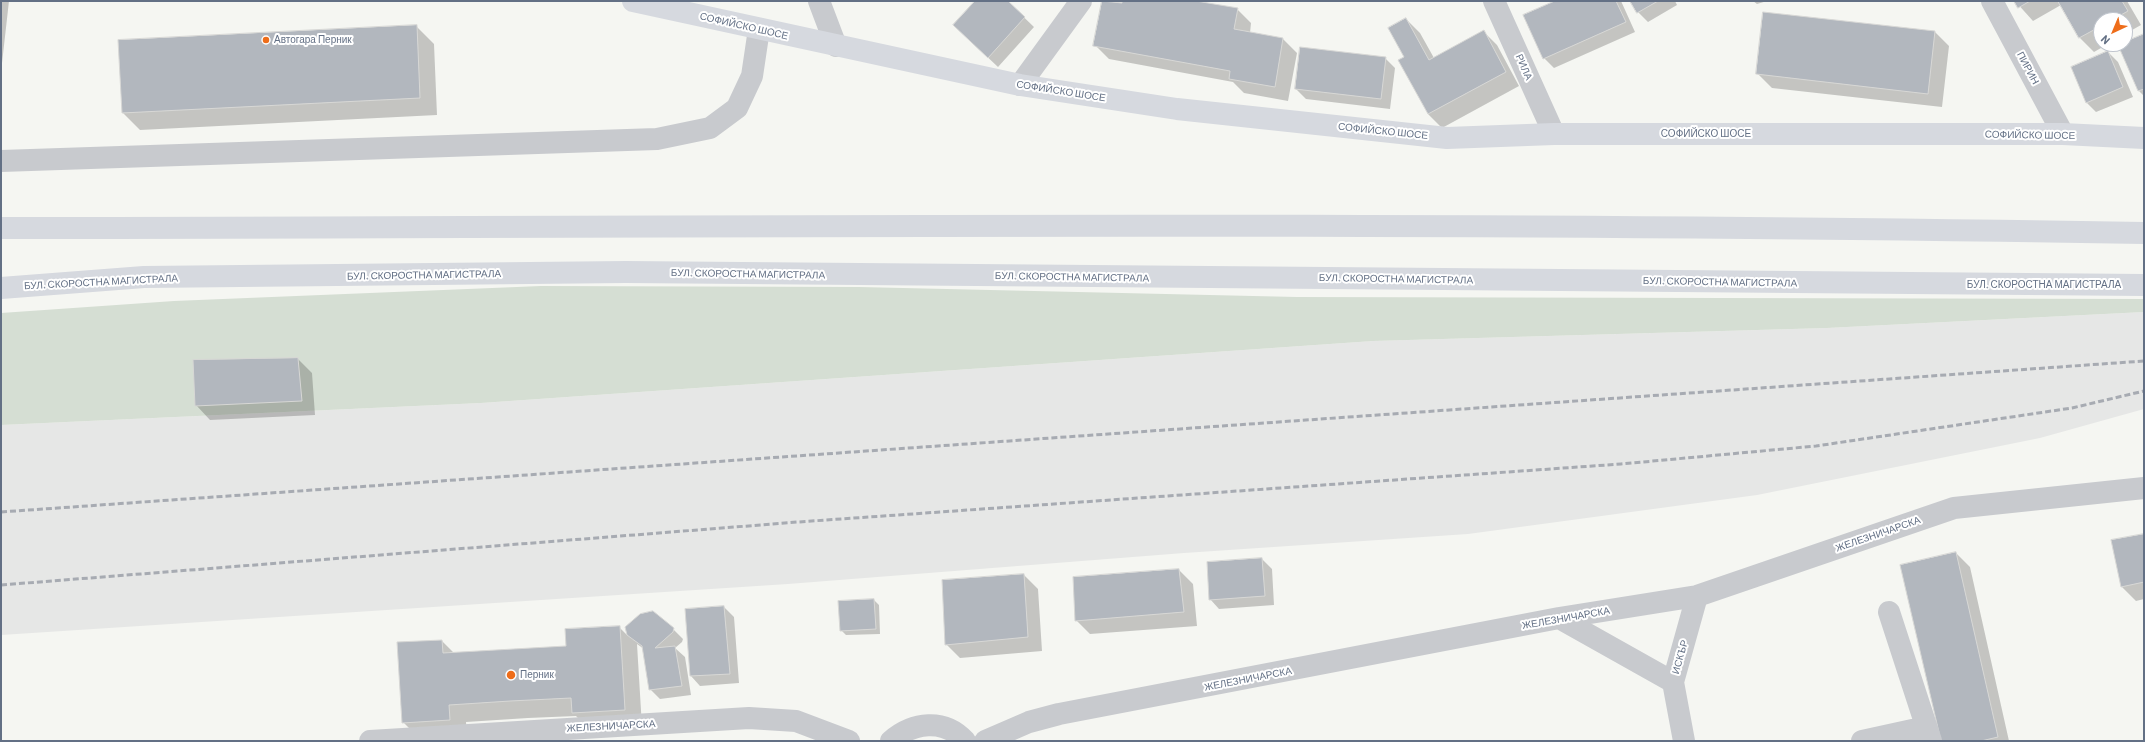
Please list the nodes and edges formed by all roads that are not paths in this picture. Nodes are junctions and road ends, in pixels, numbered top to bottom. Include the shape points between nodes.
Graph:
1 (632, 1) edge
2 (819, 1) edge
3 (1081, 1) edge
4 (1494, 1) edge
5 (1992, 1) edge
6 (758, 29) junction
7 (836, 46) junction
8 (1020, 85) junction
9 (1554, 134) junction
10 (2063, 134) junction
11 (2144, 138) edge
12 (1, 161) edge
13 (1, 228) edge
14 (2144, 233) edge
15 (2144, 285) edge
16 (1, 288) edge
17 (2144, 488) edge
18 (1697, 596) junction
19 (1889, 612) dead end
20 (1559, 618) junction
21 (1673, 682) junction
22 (1929, 734) edge
23 (370, 741) edge
24 (849, 741) edge
25 (891, 741) edge
26 (965, 741) edge
27 (985, 741) edge
28 (1684, 741) edge
29 (1862, 741) edge

1 - 6 main road, СОФИЙСКО ШОСЕ
2 - 7 street
3 - 8 street
4 - 9 street, РИЛА
5 - 10 street, ПИРИН
6 - 7 main road, СОФИЙСКО ШОСЕ
6 - 12 street via 752,76 737,108 710,128 657,138
7 - 8 main road, СОФИЙСКО ШОСЕ
8 - 9 main road, СОФИЙСКО ШОСЕ via 1177,110 1447,138
9 - 10 main road, СОФИЙСКО ШОСЕ
10 - 11 main road, СОФИЙСКО ШОСЕ
13 - 14 main road via 1257,226 1873,228
15 - 16 main road, БУЛ. СКОРОСТНА МАГИСТРАЛА via 626,272 144,277
17 - 18 street, ЖЕЛЕЗНИЧАРСКА via 1954,508
18 - 20 street, ЖЕЛЕЗНИЧАРСКА
18 - 21 street, ИСКЪР
19 - 22 street
20 - 21 street
20 - 27 street, ЖЕЛЕЗНИЧАРСКА via 1059,714 1029,722
21 - 28 street, ИСКЪР
22 - 29 street
23 - 24 street, ЖЕЛЕЗНИЧАРСКА via 749,718 796,721
25 - 26 street via 900,733 925,725 951,730

